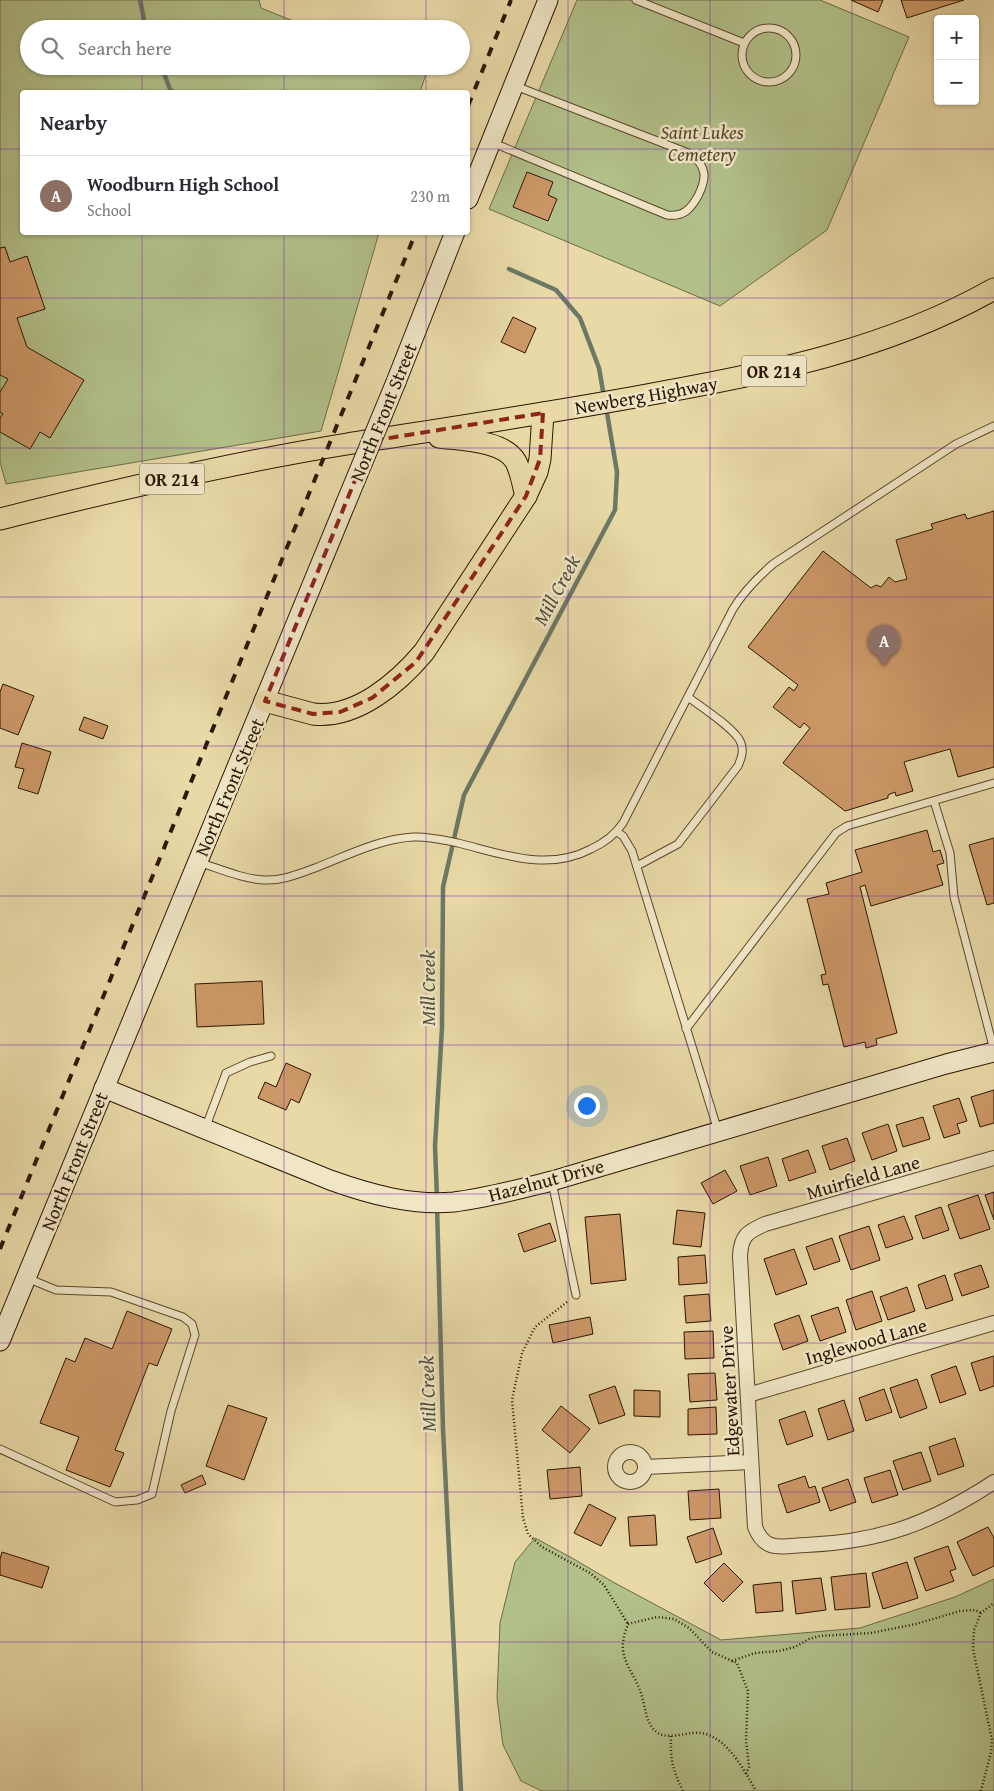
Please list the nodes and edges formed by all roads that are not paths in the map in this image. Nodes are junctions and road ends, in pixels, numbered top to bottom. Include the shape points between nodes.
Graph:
1 (548, 0) edge
2 (636, 0) edge
3 (744, 43) junction
4 (513, 85) junction
5 (490, 142) junction
6 (470, 194) edge
7 (454, 235) edge
8 (994, 289) edge
9 (543, 414) junction
10 (994, 426) edge
11 (416, 434) junction
12 (526, 496) junction
13 (0, 519) edge
14 (688, 697) junction
15 (265, 701) junction
16 (994, 783) edge
17 (934, 801) junction
18 (617, 832) junction
19 (197, 861) junction
20 (636, 866) junction
21 (686, 1029) junction
22 (994, 1051) edge
23 (271, 1056) dead end
24 (104, 1088) junction
25 (205, 1129) junction
26 (718, 1132) junction
27 (994, 1158) edge
28 (552, 1181) junction
29 (745, 1236) joint
30 (26, 1278) junction
31 (576, 1295) road end
32 (994, 1323) edge
33 (0, 1341) edge
34 (748, 1395) junction
35 (0, 1449) edge
36 (751, 1462) junction
37 (645, 1467) dead end
38 (994, 1482) edge

1 - 4 main road
2 - 3 lane
3 - 3 lane via 743,67 750,77 774,83 785,78 794,68 794,44 787,34 776,28 763,28 752,33
4 - 5 main road
4 - 5 lane via 691,154 702,166 704,184 688,210 682,214 666,215
5 - 6 main road
7 - 15 main road, North Front Street, bridge
8 - 9 main road, Newberg Highway / OR 214 via 910,329 805,363 731,380
9 - 11 main road, Newberg Highway / OR 214
9 - 12 main road via 540,459
10 - 14 lane via 956,444 773,564 743,593
11 - 12 main road via 502,449 516,461
11 - 13 main road, Newberg Highway / OR 214 via 242,463
12 - 15 main road via 424,652 395,682 360,704 332,714 302,712
14 - 18 lane
14 - 20 lane via 737,736 741,759 678,844
15 - 19 main road, North Front Street
16 - 17 lane
17 - 21 lane via 847,826 836,833
17 - 22 lane via 950,853 954,897
18 - 19 lane via 584,853 555,861 514,857 416,836 390,840 277,879 248,878
18 - 20 lane via 628,844
19 - 24 main road, North Front Street
20 - 21 lane
21 - 26 lane
22 - 26 main road, Hazelnut Drive
23 - 25 lane via 226,1073
24 - 25 main road, Hazelnut Drive
24 - 30 main road, North Front Street
25 - 28 main road, Hazelnut Drive via 358,1190 404,1200 453,1202
26 - 28 main road, Hazelnut Drive
27 - 29 street, Muirfield Lane via 765,1224
28 - 31 lane
29 - 34 street, Edgewater Drive via 740,1245 740,1256
30 - 33 main road, North Front Street
30 - 35 lane via 56,1290 111,1292 183,1317 192,1324 195,1335 171,1411 152,1494 137,1500 115,1502
32 - 34 street, Inglewood Lane
34 - 36 street, Edgewater Drive
36 - 37 street
36 - 38 street, Edgewater Drive via 755,1526 764,1542 771,1546 832,1544 878,1536 935,1516

